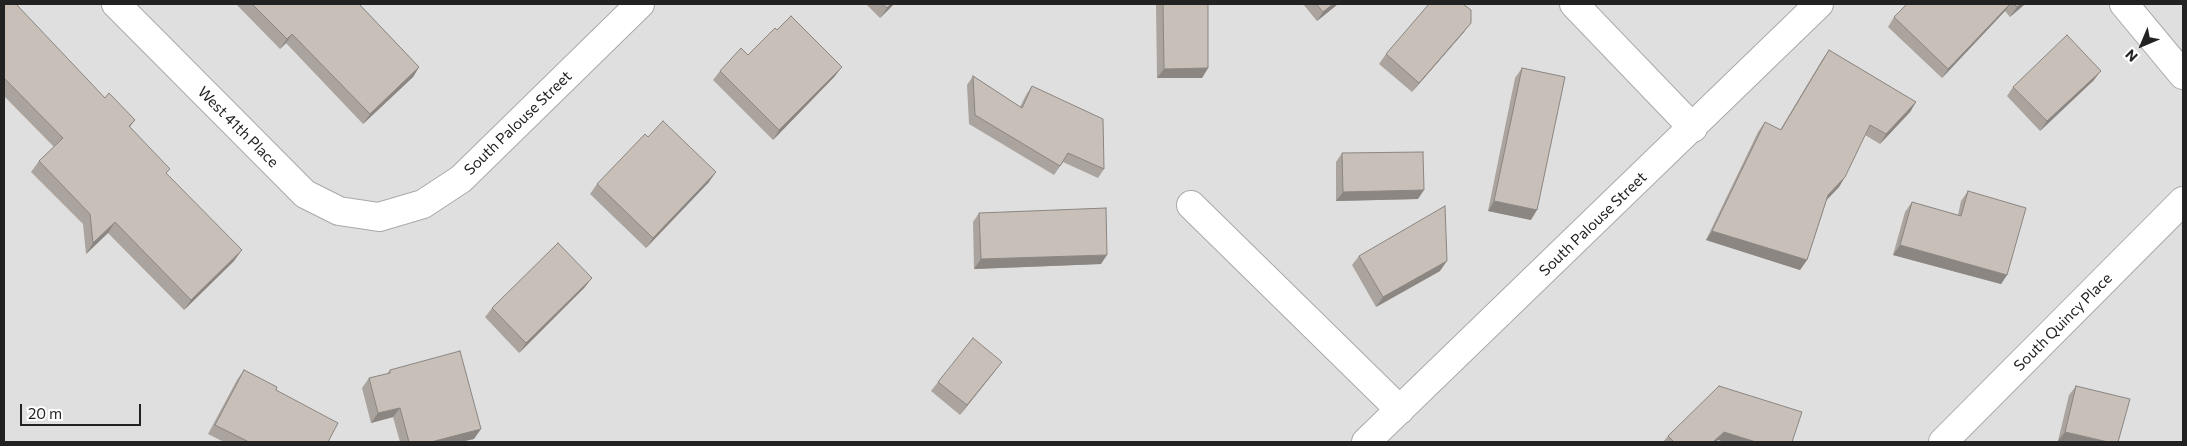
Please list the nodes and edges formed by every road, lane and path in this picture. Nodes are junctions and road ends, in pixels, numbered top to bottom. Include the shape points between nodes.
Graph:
1 (116, 4) edge
2 (640, 4) edge
3 (1574, 4) edge
4 (1818, 4) edge
5 (2124, 4) edge
6 (2183, 75) edge
7 (1693, 128) junction
8 (2183, 201) edge
9 (1192, 205) dead end
10 (379, 217) joint
11 (1400, 410) junction
12 (1366, 442) edge
13 (1943, 442) edge

1 - 10 street, West 41th Place via 305,194 339,212
2 - 10 street, South Palouse Street via 461,179 423,204
3 - 7 street
4 - 7 street, South Palouse Street
5 - 6 street
7 - 11 street, South Palouse Street
8 - 13 street, South Quincy Place
9 - 11 street
11 - 12 street, South Palouse Street

